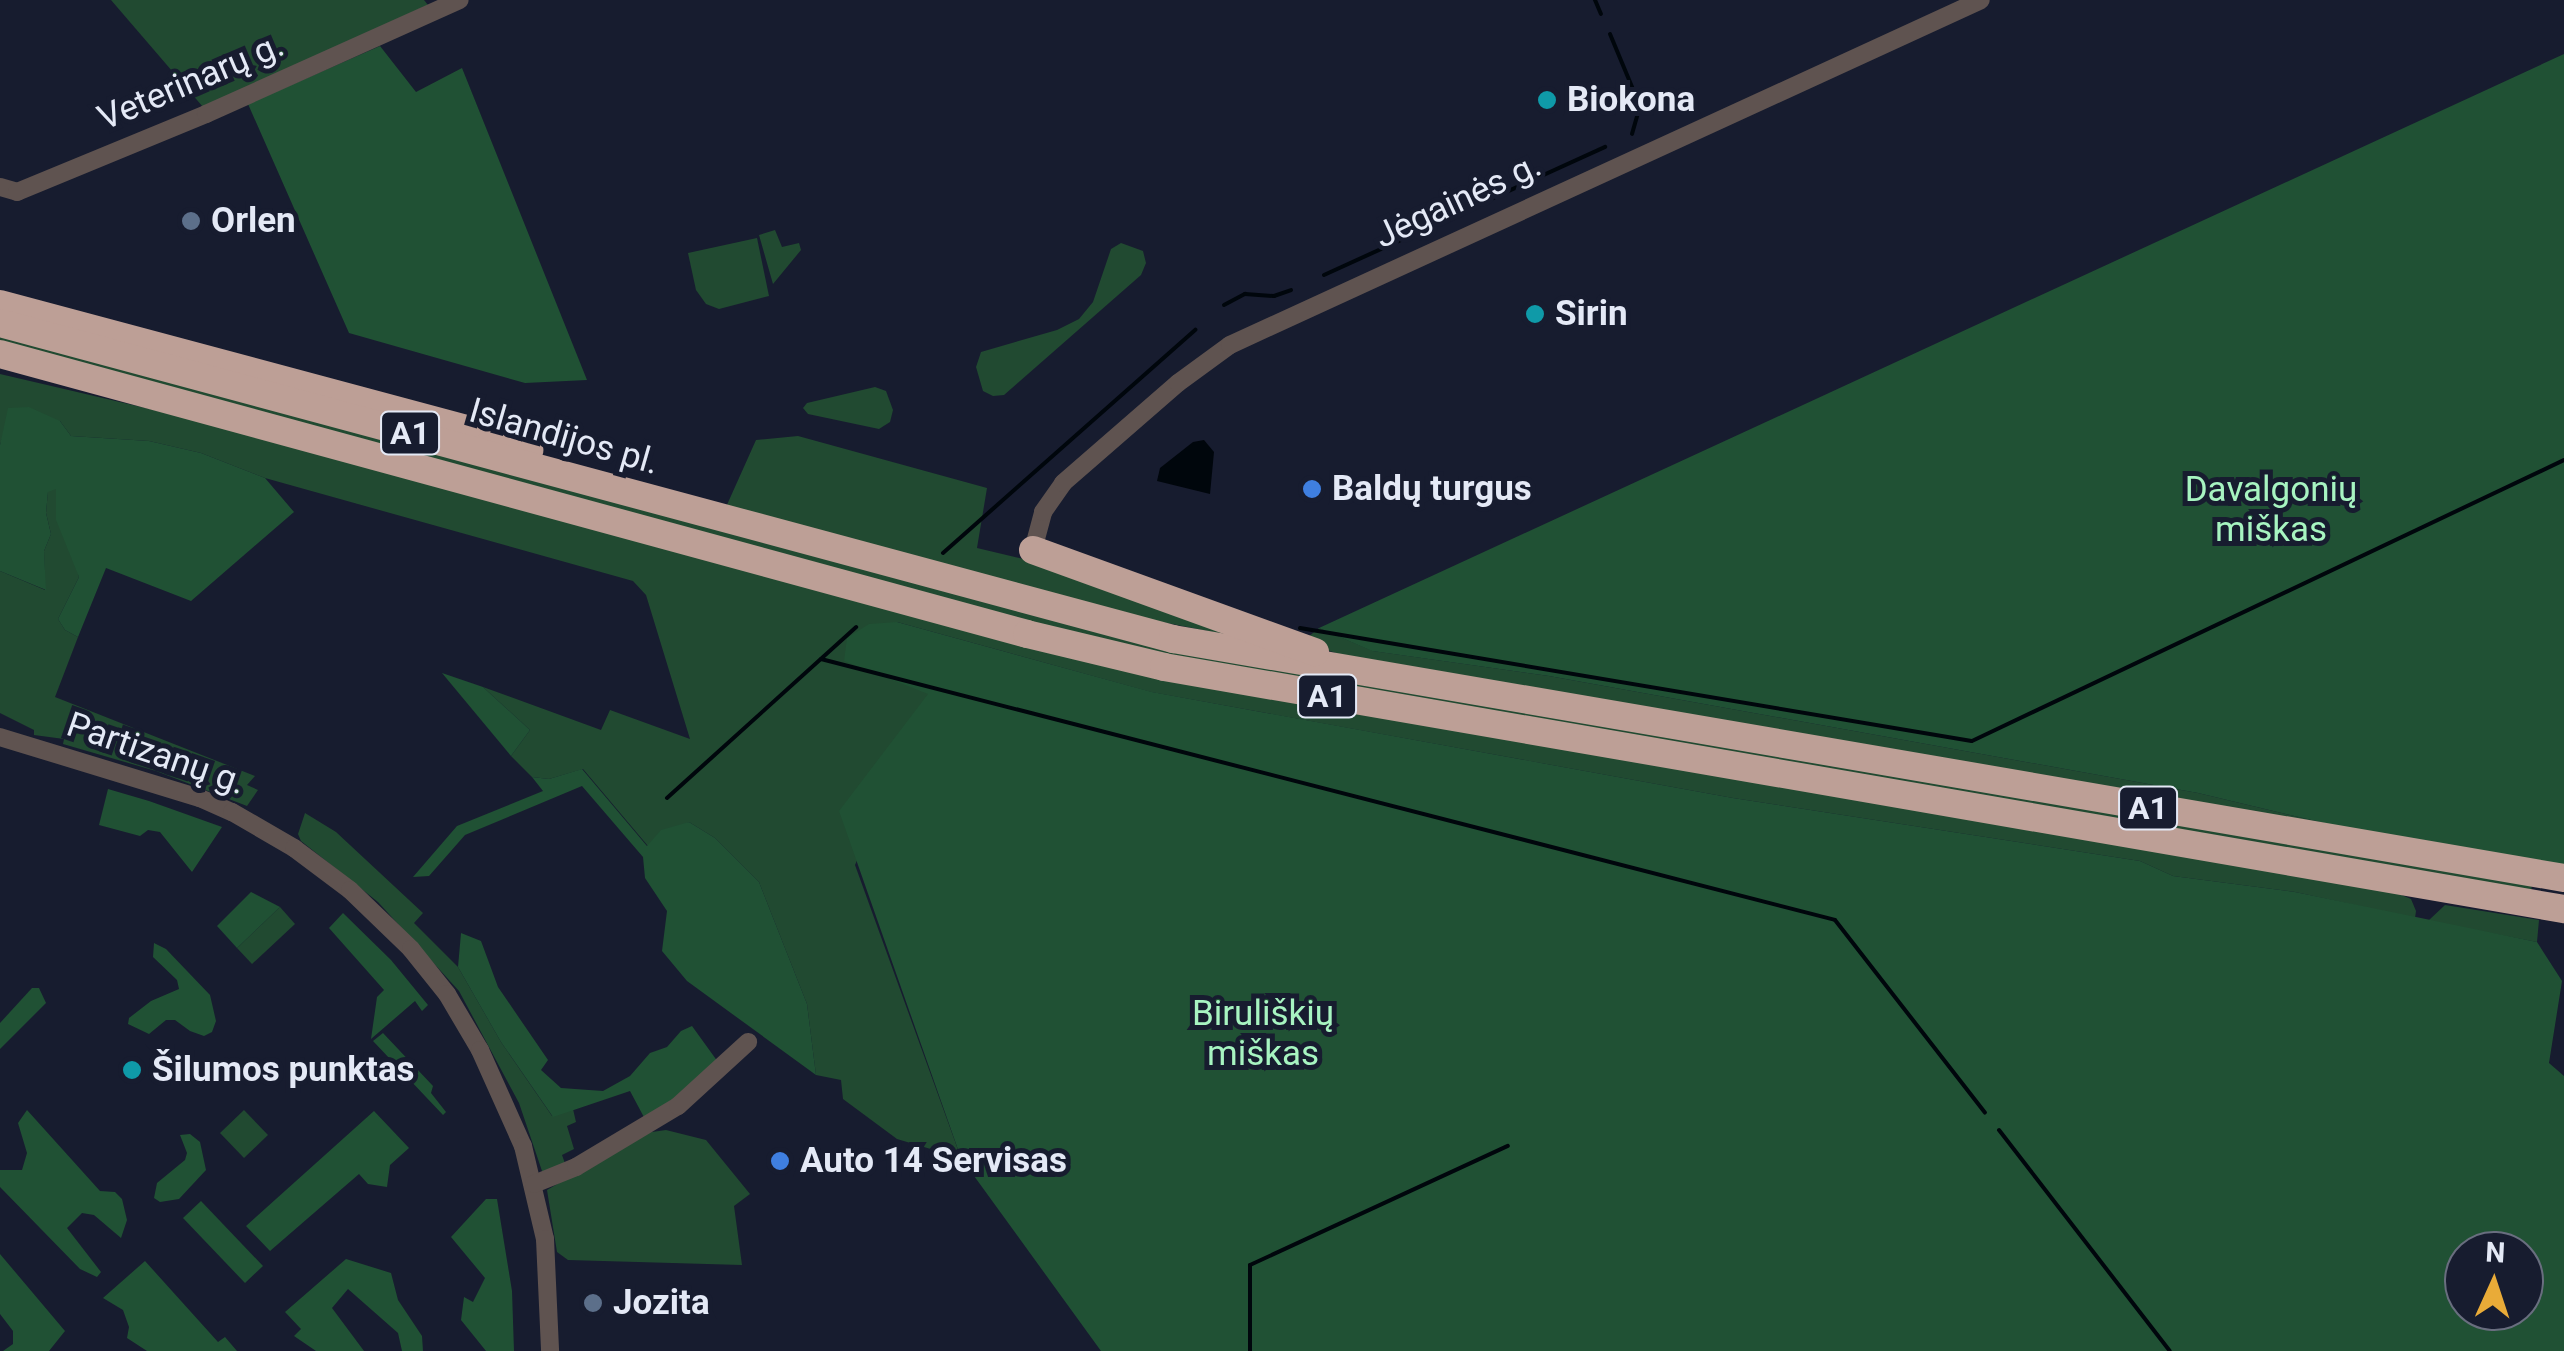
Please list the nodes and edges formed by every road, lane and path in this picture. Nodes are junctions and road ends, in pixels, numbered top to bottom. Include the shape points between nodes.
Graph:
1 (460, 0) edge
2 (1981, 0) edge
3 (0, 187) edge
4 (0, 304) edge
5 (0, 323) edge
6 (0, 354) edge
7 (692, 512) junction
8 (1033, 550) joint
9 (1377, 676) junction
10 (0, 737) edge
11 (2564, 878) edge
12 (2564, 909) edge
13 (748, 1042) dead end
14 (534, 1184) junction
15 (550, 1351) edge

1 - 3 street, Veterinarų g. via 17,192
2 - 8 street, Jėgainės g. via 1230,344 1063,483 1043,512
4 - 7 highway via 493,436
5 - 7 highway, Islandijos pl. / A1
6 - 12 highway, Islandijos pl. / A1 via 1164,667
7 - 9 highway, Islandijos pl. / A1 via 1173,639
8 - 9 highway
9 - 11 highway, A1
10 - 14 street, Partizanų g. via 200,798 266,830 350,890 448,994 499,1088
13 - 14 street via 678,1106 576,1167
14 - 15 street, Partizanų g. via 548,1267

